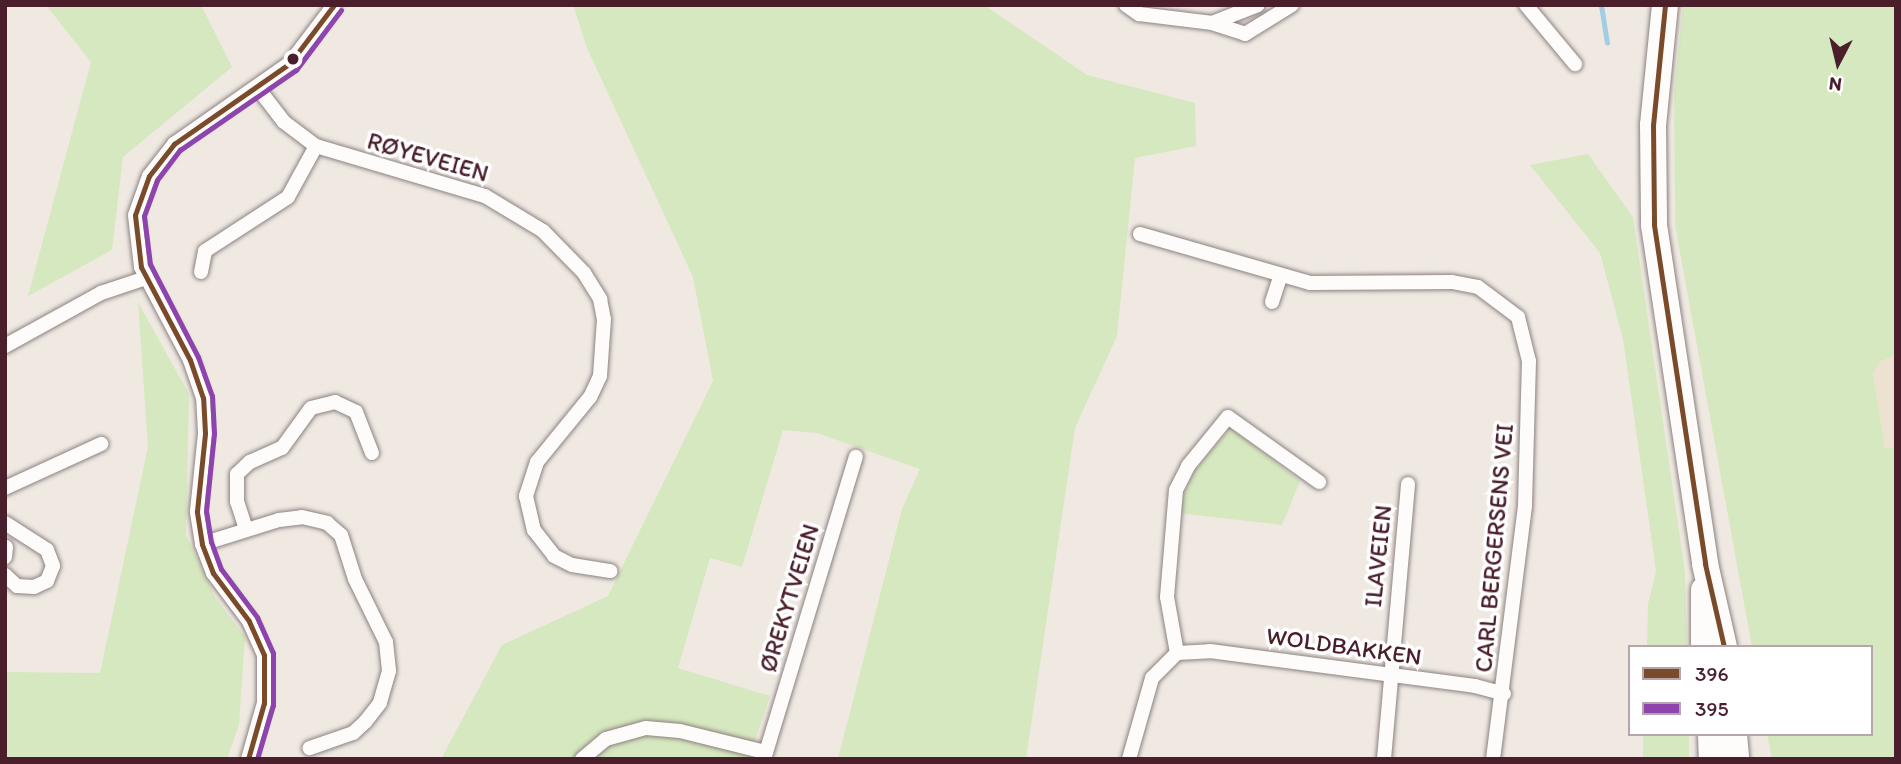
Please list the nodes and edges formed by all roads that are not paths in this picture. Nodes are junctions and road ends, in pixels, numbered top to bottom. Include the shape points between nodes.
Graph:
1 (334, 5) edge
2 (1126, 5) edge
3 (1258, 5) edge
4 (1292, 5) edge
5 (1526, 5) edge
6 (1665, 5) edge
7 (1212, 23) junction
8 (1575, 64) dead end
9 (251, 91) junction
10 (316, 146) junction
11 (1140, 234) dead end
12 (201, 272) dead end
13 (1280, 277) junction
14 (146, 278) junction
15 (1272, 302) dead end
16 (5, 346) edge
17 (101, 444) dead end
18 (372, 453) dead end
19 (856, 457) dead end
20 (1319, 482) dead end
21 (1408, 484) dead end
22 (5, 488) edge
23 (5, 523) edge
24 (246, 529) junction
25 (202, 544) junction
26 (6, 547) edge
27 (5, 557) edge
28 (1705, 564) junction
29 (611, 571) dead end
30 (5, 575) edge
31 (1704, 645) edge
32 (1724, 645) edge
33 (1177, 653) junction
34 (1388, 674) junction
35 (1504, 694) junction
36 (1711, 736) edge
37 (1734, 736) edge
38 (310, 748) dead end
39 (764, 755) edge
40 (248, 759) edge
41 (582, 759) edge
42 (1129, 759) edge
43 (1384, 759) edge
44 (1493, 759) edge
45 (1712, 759) edge
46 (1736, 759) edge

1 - 9 street via 290,63
2 - 7 street via 1139,14
3 - 7 street
4 - 7 street via 1245,34
5 - 8 street
6 - 28 highway via 1653,114 1654,225
9 - 10 street, RØYEVEIEN
9 - 14 street via 174,144 149,176 135,225
10 - 12 street via 288,197 205,251
10 - 29 street, RØYEVEIEN via 485,196 543,231 584,272 604,319 600,376 590,397 537,462 526,496 534,530 554,556 572,565
11 - 13 street, CARL BERGERSENS VEI
13 - 15 street
13 - 35 street, CARL BERGERSENS VEI via 1337,286 1452,282 1478,287 1518,317 1529,361 1525,506
14 - 16 street via 101,293
14 - 25 street via 190,360 203,398 205,433 197,511
17 - 22 street
18 - 24 street via 356,412 335,402 311,408 282,448 250,462 237,474 237,502
19 - 39 street, ØREKYTVEIEN
20 - 33 street via 1228,417 1188,466 1176,490 1167,597
21 - 34 street, ILAVEIEN
23 - 30 street via 47,550 53,566 47,581 34,587 17,586
24 - 25 street
24 - 38 street via 302,517 327,523 341,535 389,654 386,688 365,722 353,733
25 - 40 street via 213,573 249,621 264,655 266,692
26 - 27 street
28 - 31 highway
28 - 32 highway
33 - 34 street, WOLDBAKKEN via 1210,651
33 - 42 street via 1152,678
34 - 35 street, WOLDBAKKEN
34 - 43 street, ILAVEIEN
35 - 44 street, CARL BERGERSENS VEI
36 - 45 highway
37 - 46 highway
39 - 41 street, ØREKYTVEIEN via 680,731 646,728 606,739

